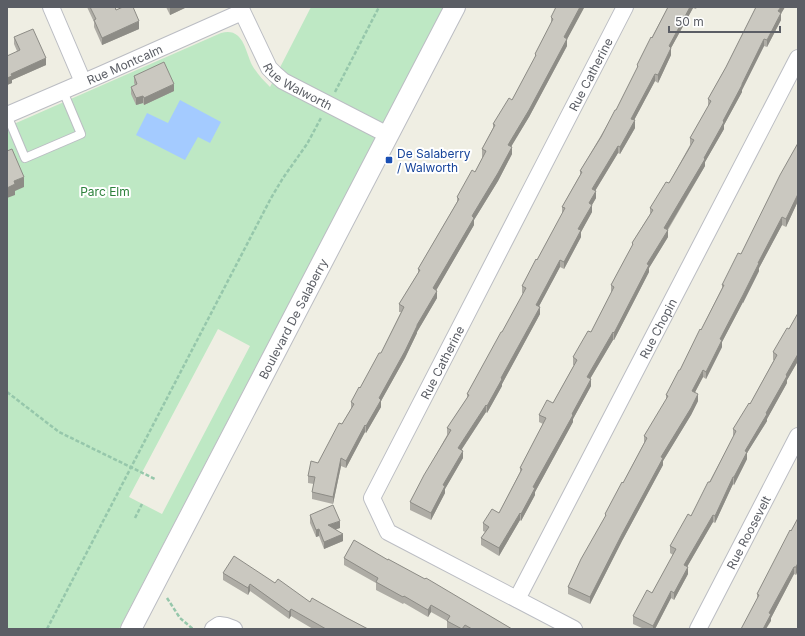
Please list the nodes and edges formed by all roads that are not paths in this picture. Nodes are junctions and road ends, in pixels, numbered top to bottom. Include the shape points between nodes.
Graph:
1 (51, 7) edge
2 (455, 7) edge
3 (625, 7) edge
4 (241, 9) edge
5 (798, 58) edge
6 (83, 82) junction
7 (63, 91) junction
8 (7, 115) edge
9 (388, 135) junction
10 (798, 436) edge
11 (517, 599) junction
12 (131, 629) edge
13 (213, 629) edge
14 (234, 629) edge
15 (574, 629) edge
16 (698, 629) edge

1 - 6 street
2 - 9 street, Boulevard De Salaberry
3 - 11 street, Rue Catherine via 372,498 388,532
4 - 6 street, Rue Montcalm
4 - 9 street, Rue Walworth via 265,60 283,81
5 - 11 street, Rue Chopin
6 - 7 street, Rue Montcalm
7 - 8 street, Rue Montcalm
7 - 8 lane via 81,134 25,158
9 - 12 street, Boulevard De Salaberry
10 - 16 street, Rue Roosevelt
11 - 15 street, Rue Catherine
13 - 14 street via 219,625

